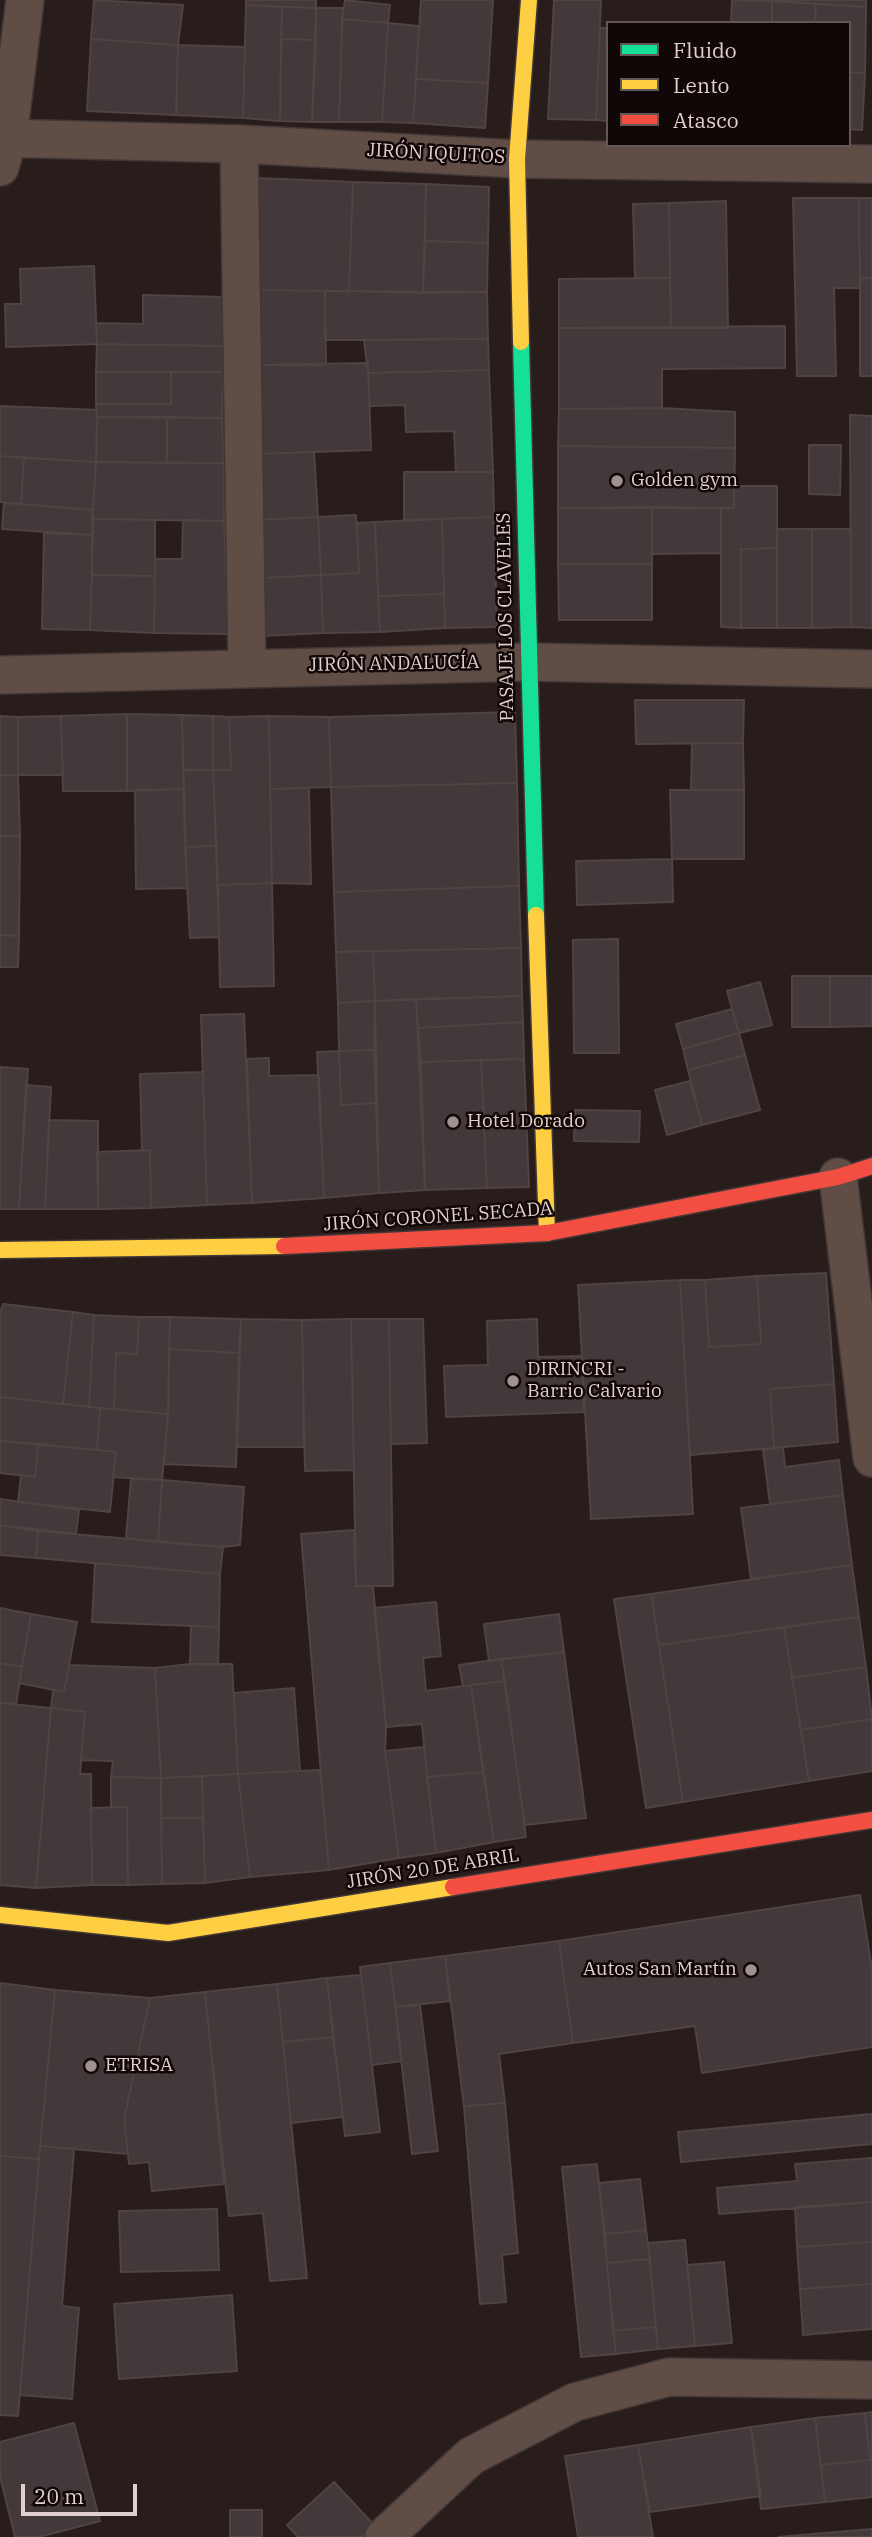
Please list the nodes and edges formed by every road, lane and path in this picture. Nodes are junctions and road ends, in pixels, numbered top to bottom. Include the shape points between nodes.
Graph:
1 (25, 0) edge
2 (529, 0) edge
3 (239, 144) junction
4 (3, 148) edge
5 (517, 159) junction
6 (872, 164) edge
7 (528, 662) junction
8 (247, 668) junction
9 (872, 669) edge
10 (0, 675) edge
11 (872, 1166) edge
12 (838, 1177) junction
13 (548, 1233) junction
14 (0, 1250) edge
15 (872, 1458) edge
16 (872, 1820) edge
17 (0, 1915) edge
18 (872, 2380) edge
19 (384, 2537) edge

1 - 4 street
2 - 5 main road, PASAJE LOS CLAVELES
3 - 4 street, JIRÓN IQUITOS
3 - 5 street, JIRÓN IQUITOS
3 - 8 street
5 - 6 street, JIRÓN IQUITOS
5 - 7 main road, PASAJE LOS CLAVELES
7 - 8 street, JIRÓN ANDALUCÍA
7 - 9 street, JIRÓN ANDALUCÍA
7 - 13 main road, PASAJE LOS CLAVELES
8 - 10 street, JIRÓN ANDALUCÍA
11 - 12 main road, JIRÓN CORONEL SECADA
12 - 13 main road, JIRÓN CORONEL SECADA
12 - 15 street
13 - 14 main road, JIRÓN CORONEL SECADA via 297,1246
16 - 17 main road, JIRÓN 20 DE ABRIL via 168,1933
18 - 19 street via 669,2377 575,2402 471,2456

